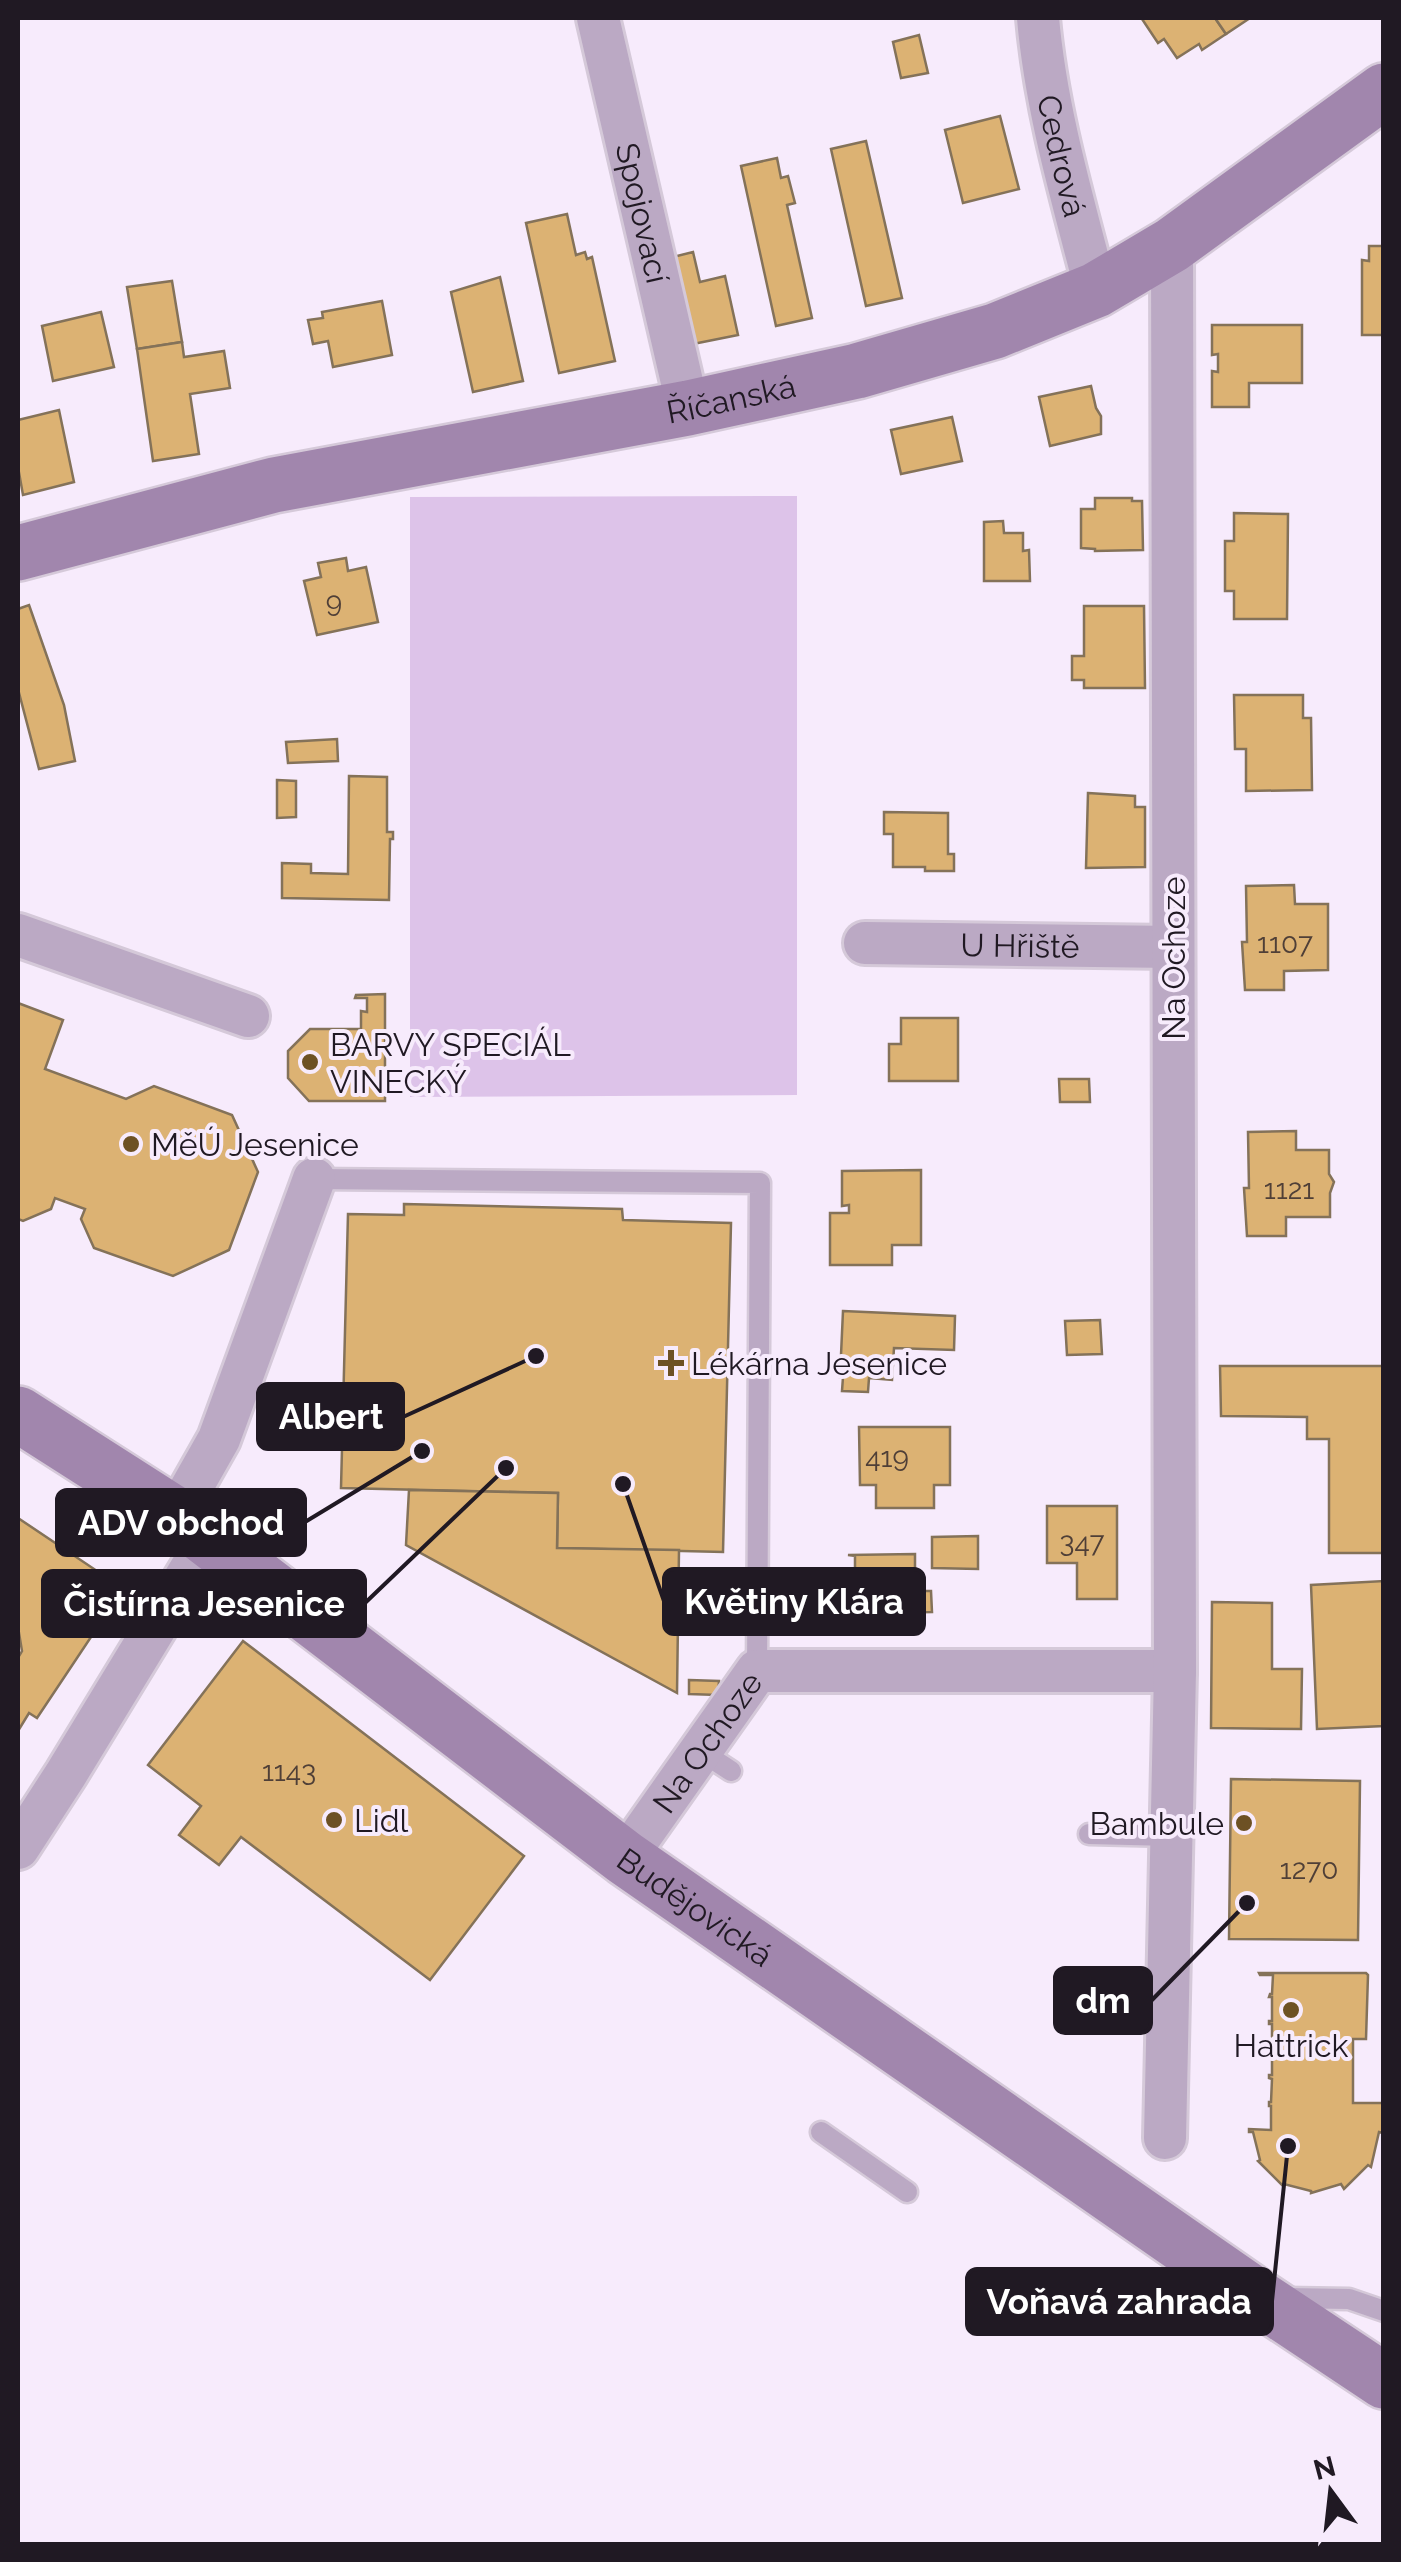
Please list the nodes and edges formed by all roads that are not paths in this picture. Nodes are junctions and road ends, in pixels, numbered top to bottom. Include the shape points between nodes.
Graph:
1 (598, 18) edge
2 (1038, 18) edge
3 (1384, 91) edge
4 (1172, 246) junction
5 (1096, 290) junction
6 (688, 408) junction
7 (18, 554) edge
8 (18, 936) edge
9 (864, 943) dead end
10 (1173, 947) junction
11 (248, 1016) dead end
12 (314, 1179) joint
13 (18, 1414) edge
14 (192, 1528) junction
15 (756, 1671) junction
16 (1175, 1671) junction
17 (1088, 1834) dead end
18 (1171, 1836) junction
19 (18, 1848) edge
20 (625, 1858) junction
21 (821, 2132) dead end
22 (1165, 2138) dead end
23 (907, 2192) dead end
24 (1260, 2298) junction
25 (1384, 2310) edge
26 (1384, 2381) edge

1 - 6 street, Spojovací
2 - 5 street, Cedrová via 1042,61
3 - 4 main road, Říčanská
4 - 5 main road, Říčanská
4 - 10 street, Na Ochoze
5 - 6 main road, Říčanská via 995,331 857,372
6 - 7 main road, Říčanská via 274,486
8 - 11 street
9 - 10 street, U Hřiště
10 - 16 street, Na Ochoze
12 - 14 street
12 - 15 lane via 760,1183
13 - 14 main road, Budějovická
14 - 19 street via 66,1774
14 - 20 main road, Budějovická
15 - 16 street, Na Ochoze
15 - 20 street, Na Ochoze via 716,1761
16 - 18 street, Na Ochoze
17 - 18 lane
18 - 22 street, Na Ochoze
20 - 24 main road, Budějovická
21 - 23 lane
24 - 25 lane via 1348,2299
24 - 26 main road, Budějovická

